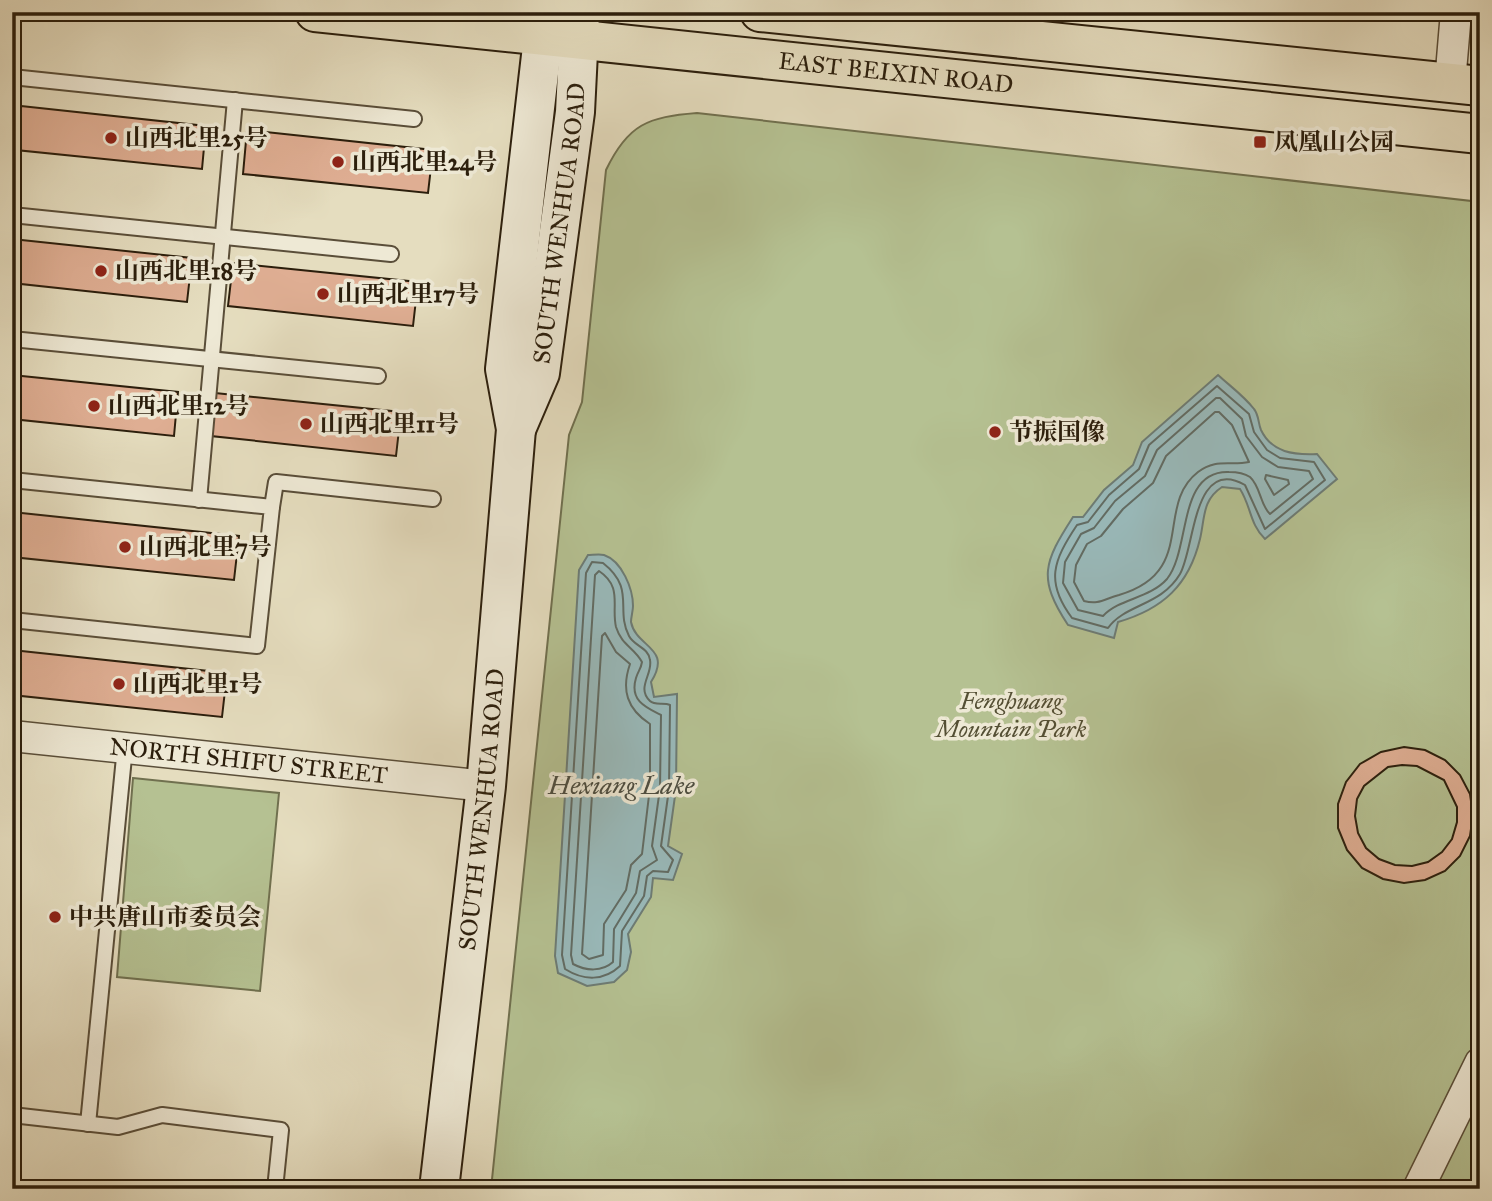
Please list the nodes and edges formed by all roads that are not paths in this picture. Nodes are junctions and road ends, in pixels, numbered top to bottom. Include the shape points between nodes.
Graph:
1 (314, 12) edge
2 (760, 12) edge
3 (1456, 12) edge
4 (561, 25) edge
5 (12, 77) edge
6 (1465, 85) edge
7 (234, 100) junction
8 (414, 119) dead end
9 (1480, 134) edge
10 (12, 215) edge
11 (220, 236) junction
12 (391, 254) dead end
13 (12, 339) edge
14 (211, 359) junction
15 (378, 376) dead end
16 (12, 480) edge
17 (433, 499) dead end
18 (199, 500) junction
19 (272, 507) junction
20 (12, 620) edge
21 (12, 736) edge
22 (125, 747) junction
23 (486, 786) junction
24 (1480, 1063) edge
25 (12, 1115) edge
26 (88, 1124) junction
27 (275, 1189) edge
28 (439, 1189) edge
29 (1418, 1189) edge

1 - 4 main road, EAST BEIXIN ROAD
2 - 6 main road, EAST BEIXIN ROAD
3 - 6 street
4 - 9 main road, EAST BEIXIN ROAD
4 - 23 street, SOUTH WENHUA ROAD via 505,369 516,429
5 - 7 lane
7 - 8 lane
7 - 11 lane
10 - 11 lane
11 - 12 lane
11 - 14 lane
13 - 14 lane
14 - 15 lane
14 - 18 lane
16 - 18 lane
17 - 19 lane via 276,482
18 - 19 lane
19 - 20 lane via 257,646
21 - 22 street, NORTH SHIFU STREET
22 - 23 street, NORTH SHIFU STREET
22 - 26 lane
23 - 28 street, SOUTH WENHUA ROAD
24 - 29 street
25 - 26 lane
26 - 27 lane via 118,1127 162,1115 281,1130

